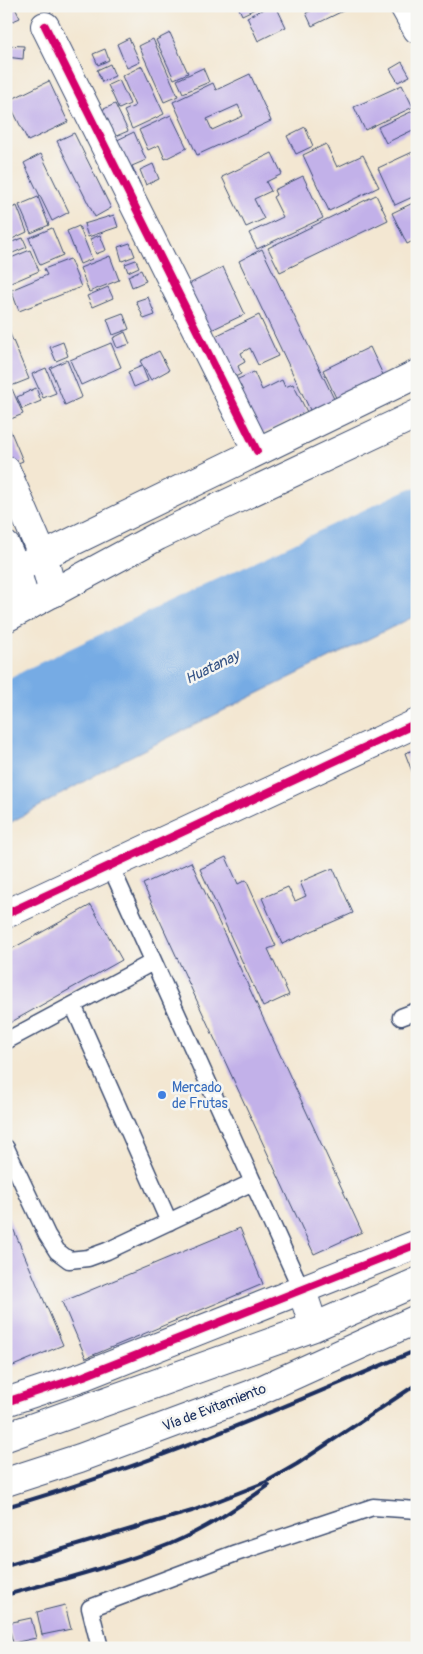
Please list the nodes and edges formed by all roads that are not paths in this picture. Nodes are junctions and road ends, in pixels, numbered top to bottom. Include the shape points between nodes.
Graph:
1 (404, 6) edge
2 (45, 26) dead end
3 (417, 30) edge
4 (417, 374) edge
5 (417, 414) edge
6 (257, 451) junction
7 (6, 470) edge
8 (43, 556) junction
9 (9, 563) edge
10 (53, 593) junction
11 (17, 613) edge
12 (417, 723) edge
13 (110, 865) junction
14 (6, 914) edge
15 (153, 962) junction
16 (73, 1005) junction
17 (417, 1010) edge
18 (401, 1017) dead end
19 (6, 1041) edge
20 (6, 1148) edge
21 (253, 1182) junction
22 (169, 1222) junction
23 (417, 1244) edge
24 (417, 1282) edge
25 (302, 1291) junction
26 (417, 1319) edge
27 (314, 1327) junction
28 (6, 1402) edge
29 (6, 1437) edge
30 (6, 1482) edge
31 (417, 1510) edge
32 (100, 1648) edge

1 - 3 main road
2 - 6 main road
4 - 6 main road
5 - 10 main road via 158,536
6 - 8 main road
7 - 8 main road
8 - 9 main road
8 - 10 main road
9 - 11 main road
10 - 11 main road
12 - 13 main road
13 - 14 main road
13 - 15 lane
15 - 16 lane
15 - 21 lane
16 - 19 lane
16 - 22 lane
17 - 18 lane
20 - 22 lane via 47,1235 57,1251 68,1260 101,1254
21 - 22 lane
21 - 25 lane
23 - 25 main road
24 - 27 main road
25 - 27 main road
25 - 28 main road via 84,1376
26 - 30 main road, Vía de Evitamiento via 252,1394
27 - 29 main road
31 - 32 lane via 373,1507 236,1553 90,1608

